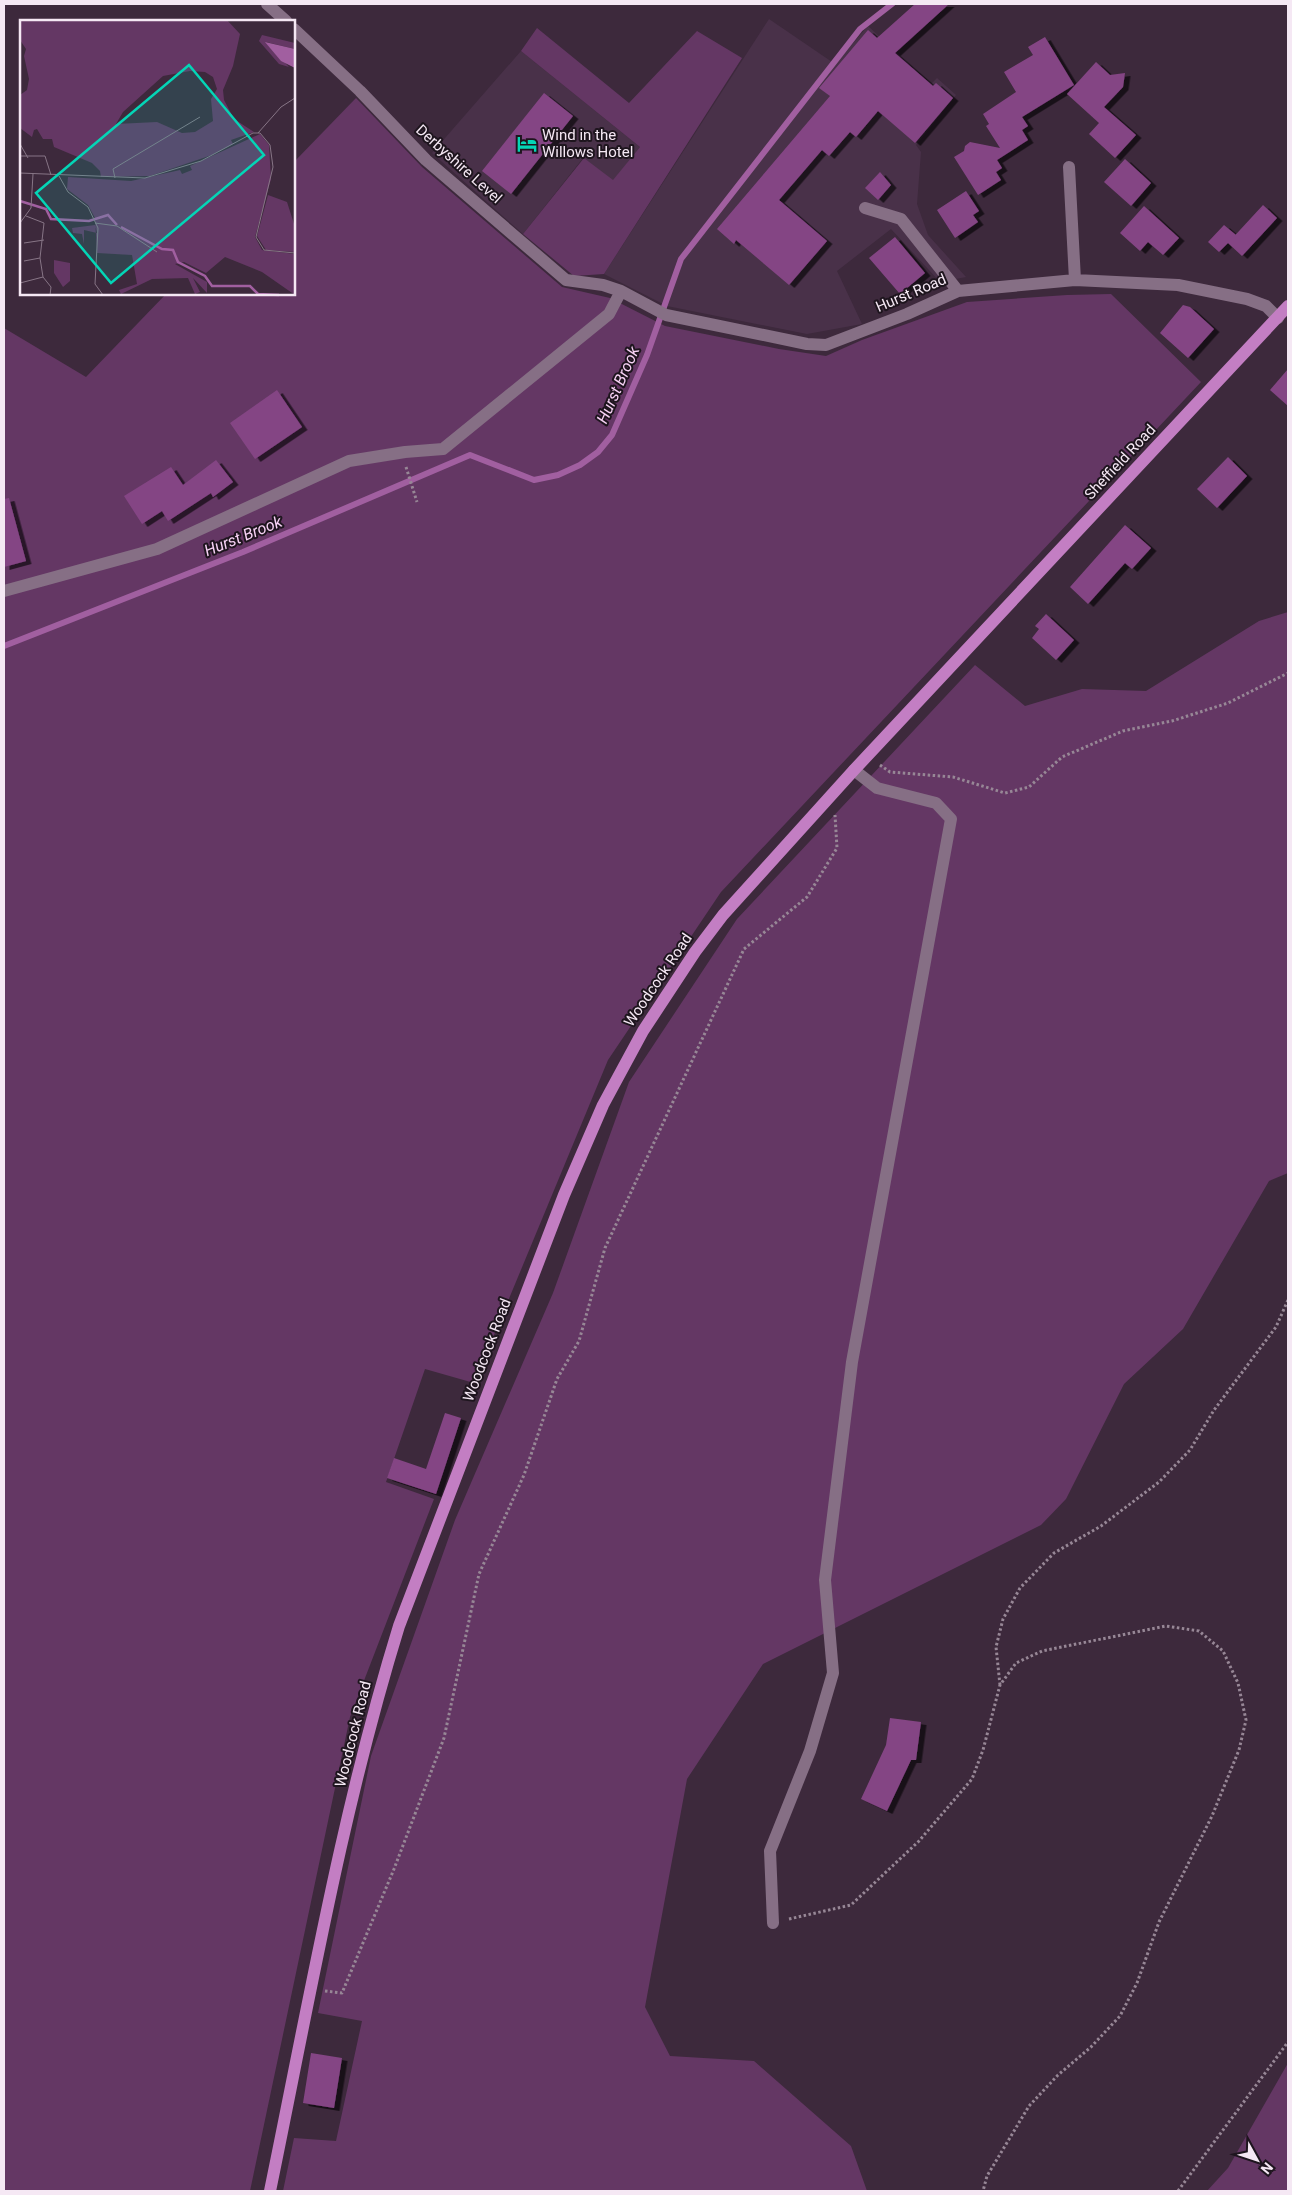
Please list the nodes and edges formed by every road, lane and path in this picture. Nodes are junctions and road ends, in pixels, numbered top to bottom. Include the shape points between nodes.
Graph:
1 (267, 4) edge
2 (285, 20) edge
3 (295, 30) edge
4 (1069, 167) dead end
5 (865, 208) dead end
6 (1075, 280) junction
7 (621, 291) junction
8 (958, 291) junction
9 (1284, 314) edge
10 (407, 468) dead end
11 (417, 502) dead end
12 (4, 591) edge
13 (976, 640) joint
14 (1288, 673) edge
15 (854, 770) junction
16 (890, 772) dead end
17 (834, 792) junction
18 (1288, 1300) edge
19 (1000, 1685) junction
20 (773, 1923) joint
21 (312, 1990) junction
22 (1288, 2042) edge
23 (270, 2191) edge
24 (983, 2191) edge
25 (1178, 2191) edge

1 - 2 street
3 - 7 street, Derbyshire Level via 360,90 426,160 566,280
4 - 6 street
5 - 8 street via 901,219
6 - 8 street, Hurst Road
6 - 9 street, Hurst Road via 1178,285 1247,299
7 - 8 street, Hurst Road via 666,315 807,344 826,345
7 - 12 street via 609,314 443,450 405,452 349,462 157,549
9 - 13 main road, Sheffield Road
10 - 11 path
13 - 15 main road, Woodcock Road
14 - 16 path via 1228,703 1172,722 1123,731 1062,757 1029,787 1005,793 953,777
15 - 17 main road, Woodcock Road
15 - 20 street via 877,788 936,803 951,819 852,1362 825,1580 833,1674 810,1751 770,1851
17 - 21 main road, Woodcock Road via 723,915 694,952 643,1031 588,1136 399,1626 367,1738
17 - 21 path via 837,848 807,897 744,949 604,1248 578,1340 557,1379 524,1475 479,1574 444,1738 394,1869 342,1993
18 - 19 path via 1276,1327 1214,1410 1190,1450 1158,1482 1108,1521 1054,1553 1020,1588 1003,1618 996,1647
19 - 20 path via 972,1779 919,1841 851,1905
19 - 24 path via 1016,1663 1042,1651 1166,1626 1199,1632 1223,1651 1238,1683 1246,1720 1239,1750 1212,1816 1159,1922 1137,1983 1120,2016 1029,2106 987,2176
21 - 23 main road, Woodcock Road
22 - 25 path

